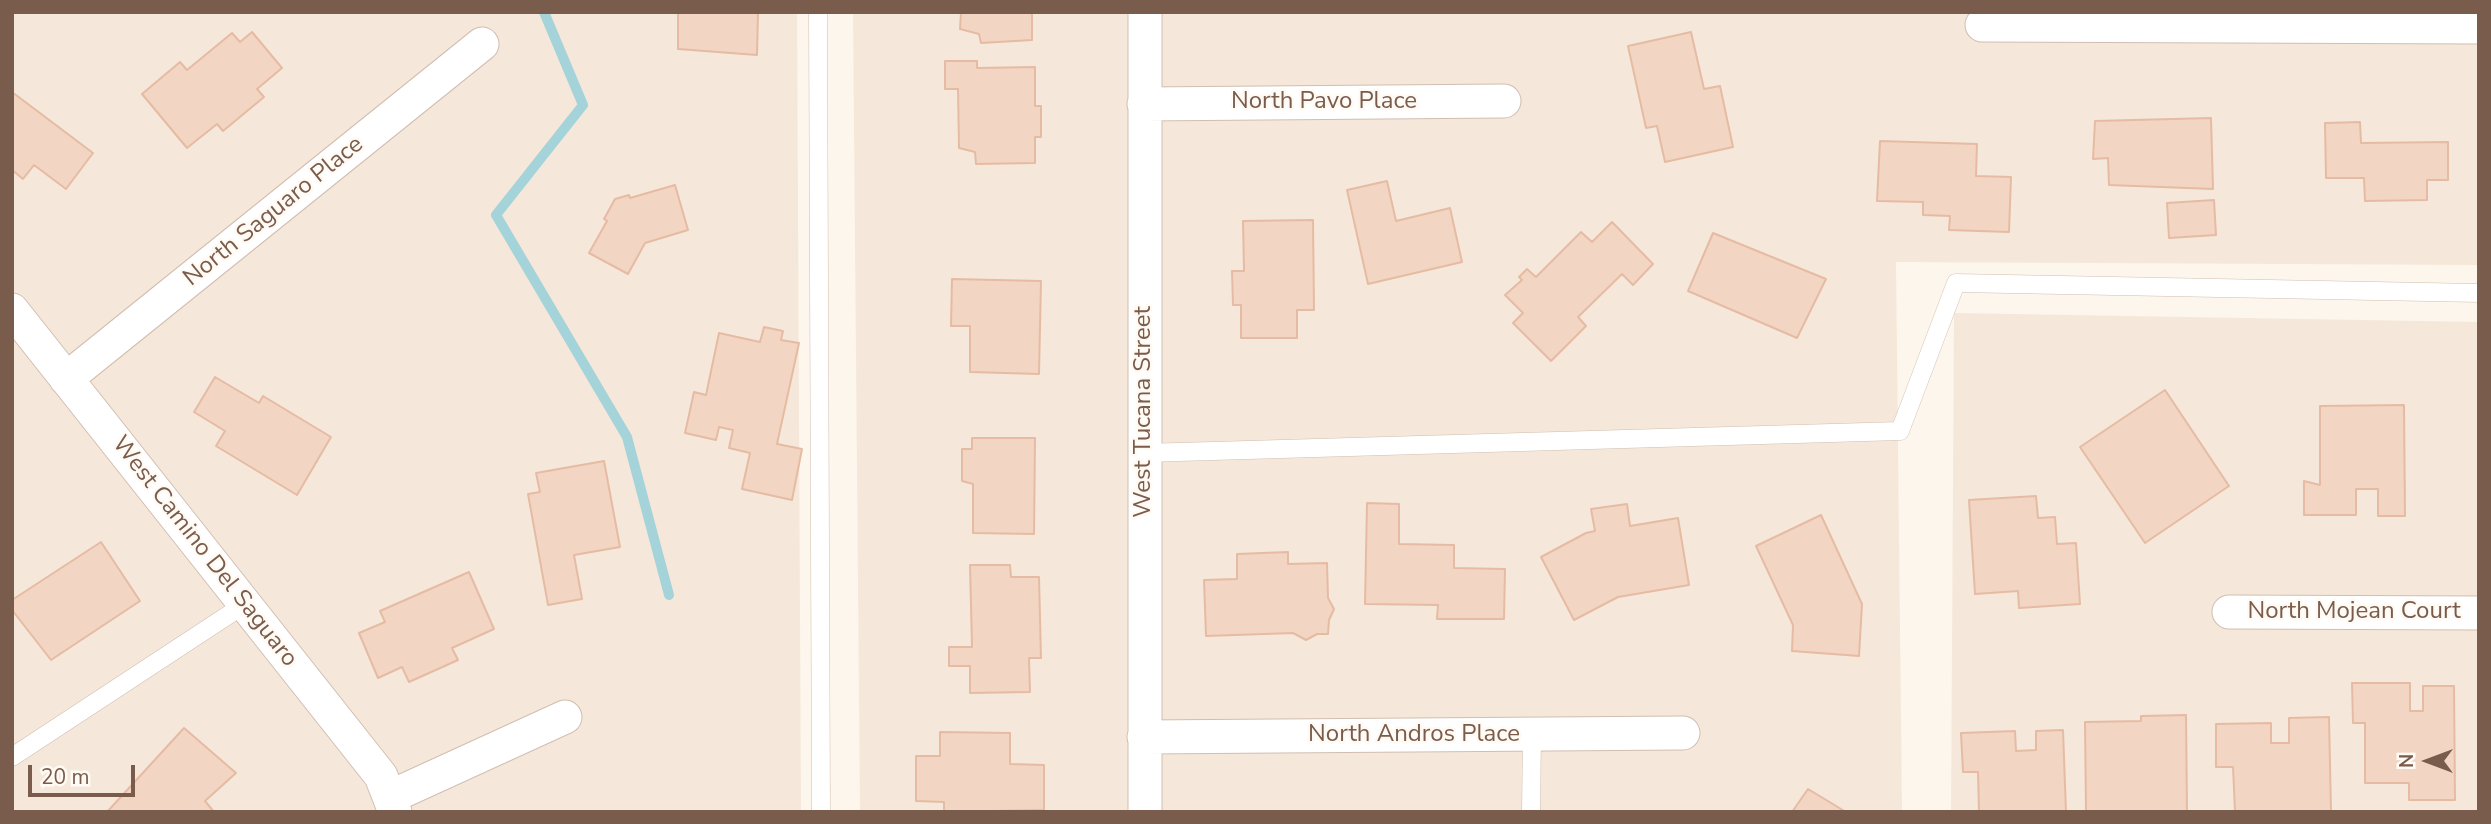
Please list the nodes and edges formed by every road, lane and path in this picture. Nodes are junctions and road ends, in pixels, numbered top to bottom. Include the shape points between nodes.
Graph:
1 (818, 12) edge
2 (1144, 12) edge
3 (1982, 25) dead end
4 (2479, 27) edge
5 (482, 44) dead end
6 (1504, 101) dead end
7 (1144, 104) junction
8 (2479, 293) edge
9 (12, 310) edge
10 (66, 379) junction
11 (1144, 453) junction
12 (245, 604) junction
13 (2229, 612) dead end
14 (2479, 613) edge
15 (565, 717) dead end
16 (1683, 733) dead end
17 (1532, 734) junction
18 (1144, 737) junction
19 (12, 757) edge
20 (392, 804) edge
21 (821, 812) edge
22 (1145, 812) edge
23 (1531, 812) edge

1 - 21 lane
2 - 7 street, West Tucana Street
3 - 4 street
5 - 10 street, North Saguaro Place
6 - 7 street, North Pavo Place
7 - 11 street, West Tucana Street
8 - 11 lane via 1956,283 1900,431
9 - 10 street, West Camino Del Saguaro
10 - 12 street, West Camino Del Saguaro
11 - 18 street, West Tucana Street
12 - 19 lane
12 - 20 street, West Camino Del Saguaro via 382,776
13 - 14 street, North Mojean Court
15 - 20 street, West Camino Del Saguaro
16 - 17 street, North Andros Place
17 - 18 street, North Andros Place
17 - 23 lane
18 - 22 street, West Tucana Street

